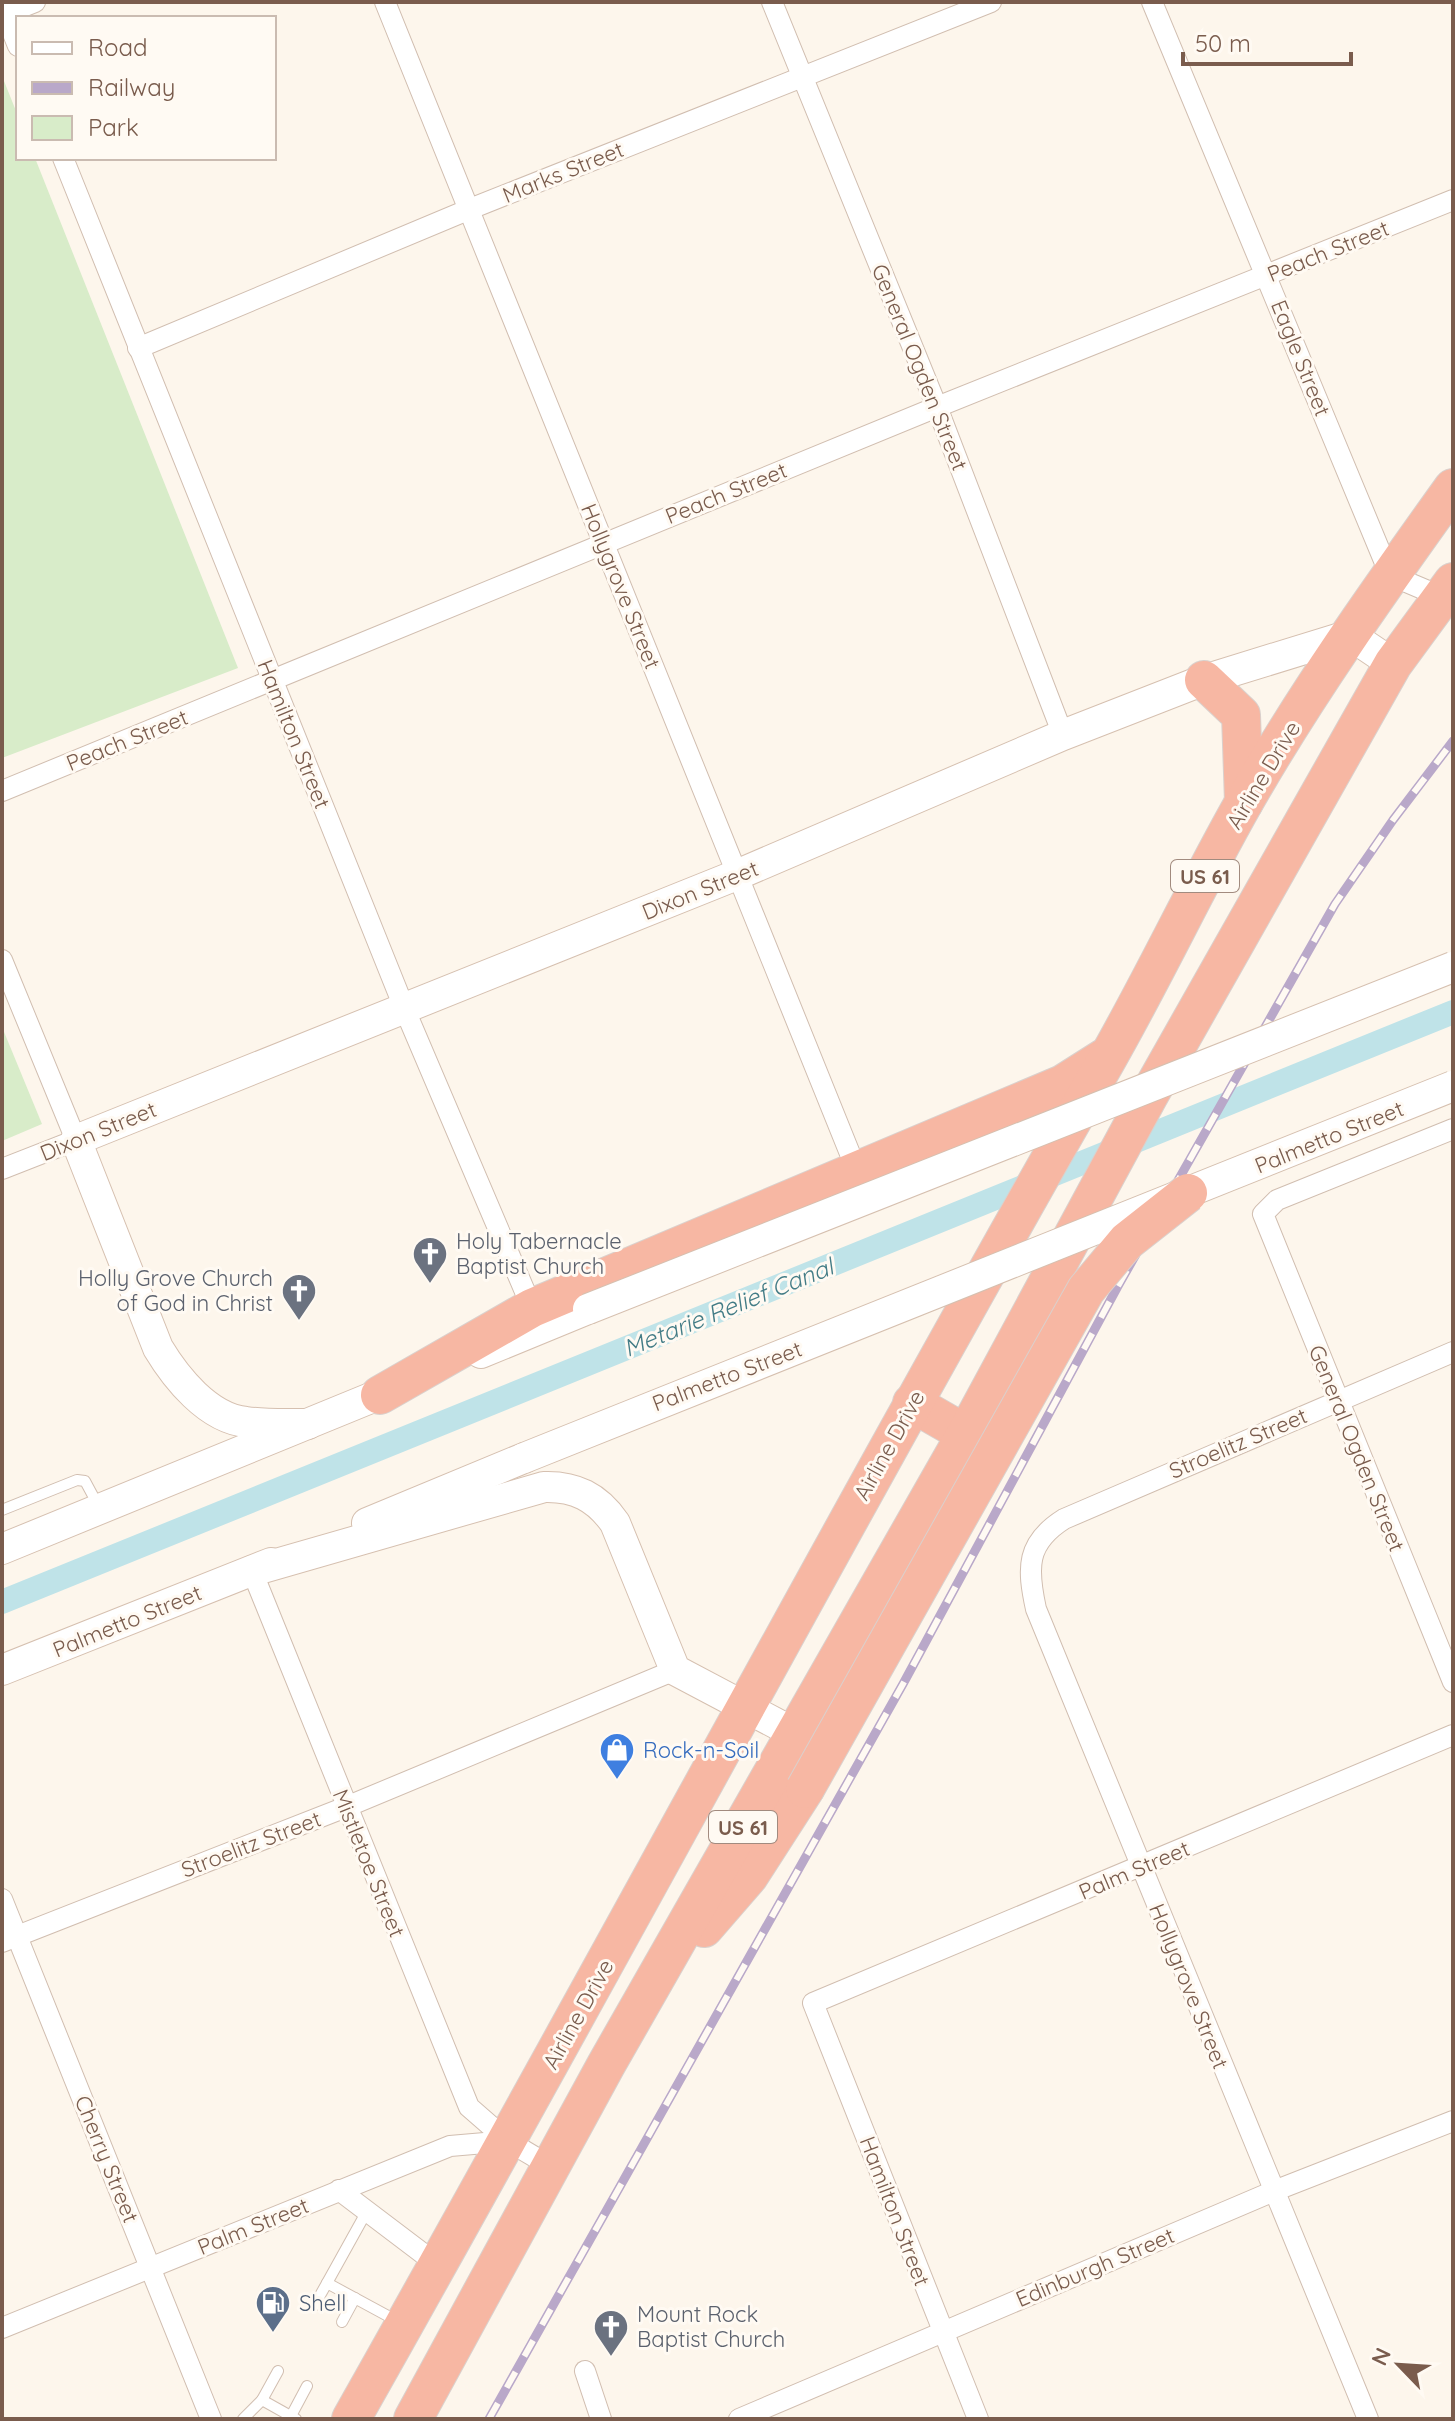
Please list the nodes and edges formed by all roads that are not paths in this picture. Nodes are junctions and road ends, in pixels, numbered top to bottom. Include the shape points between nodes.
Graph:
1 (35, 2) edge
2 (385, 2) edge
3 (772, 2) edge
4 (991, 2) edge
5 (1152, 2) edge
6 (4, 10) edge
7 (16, 41) edge
8 (803, 77) junction
9 (64, 160) edge
10 (1453, 200) edge
11 (470, 209) junction
12 (1267, 275) junction
13 (138, 348) junction
14 (937, 407) junction
15 (1453, 488) edge
16 (603, 543) junction
17 (1390, 575) junction
18 (1448, 590) edge
19 (1350, 635) junction
20 (1393, 664) junction
21 (1204, 680) junction
22 (273, 681) junction
23 (1063, 735) junction
24 (2, 791) edge
25 (1244, 802) junction
26 (739, 874) junction
27 (2, 960) edge
28 (1453, 967) edge
29 (405, 1010) junction
30 (1110, 1055) junction
31 (1453, 1086) edge
32 (1453, 1129) edge
33 (76, 1140) junction
34 (2, 1169) edge
35 (857, 1171) junction
36 (1188, 1193) junction
37 (1263, 1214) joint
38 (532, 1308) junction
39 (1453, 1352) edge
40 (380, 1395) junction
41 (1336, 1401) junction
42 (912, 1403) junction
43 (308, 1424) junction
44 (966, 1434) junction
45 (100, 1509) junction
46 (2, 1510) edge
47 (2, 1549) edge
48 (1034, 1550) joint
49 (252, 1571) junction
50 (2, 1670) edge
51 (675, 1670) junction
52 (1453, 1682) edge
53 (747, 1708) junction
54 (796, 1734) junction
55 (1453, 1735) edge
56 (346, 1807) junction
57 (688, 1814) junction
58 (735, 1840) junction
59 (1140, 1868) junction
60 (2, 1899) edge
61 (9, 1939) edge
62 (645, 1997) junction
63 (813, 2003) joint
64 (562, 2041) junction
65 (606, 2065) junction
66 (1453, 2121) edge
67 (508, 2141) junction
68 (550, 2166) junction
69 (339, 2190) junction
70 (1274, 2191) junction
71 (367, 2211) junction
72 (438, 2265) junction
73 (150, 2267) junction
74 (327, 2283) junction
75 (355, 2298) junction
76 (314, 2306) dead end
77 (342, 2322) dead end
78 (404, 2325) junction
79 (2, 2328) edge
80 (943, 2332) junction
81 (278, 2371) dead end
82 (585, 2371) dead end
83 (307, 2386) dead end
84 (262, 2400) junction
85 (210, 2418) edge
86 (294, 2418) edge
87 (243, 2419) edge
88 (351, 2419) edge
89 (413, 2419) edge
90 (601, 2419) edge
91 (739, 2419) edge
92 (978, 2419) edge
93 (1368, 2419) edge

1 - 6 street
2 - 11 street, Hollygrove Street
3 - 8 street, General Ogden Street
4 - 8 street, Marks Street
5 - 12 street, Eagle Street
6 - 7 street
8 - 11 street, Marks Street
8 - 14 street, General Ogden Street
9 - 13 street, Hamilton Street
10 - 12 street, Peach Street
11 - 13 street, Marks Street
11 - 16 street, Hollygrove Street
12 - 14 street, Peach Street
12 - 17 street, Eagle Street
13 - 22 street, Hamilton Street
14 - 16 street, Peach Street
14 - 23 street, General Ogden Street
15 - 17 highway, Airline Drive / US 61
16 - 22 street, Peach Street
16 - 26 street, Hollygrove Street
17 - 18 street
17 - 19 highway, Airline Drive / US 61
18 - 20 highway, US 61
19 - 20 street
19 - 21 street, Dixon Street
19 - 25 highway, Airline Drive / US 61
20 - 44 highway, US 61 via 1148,1097
21 - 23 street, Dixon Street
21 - 25 highway via 1241,715
22 - 24 street, Peach Street
22 - 29 street, Hamilton Street
23 - 26 street, Dixon Street
25 - 30 highway, Airline Drive / US 61
26 - 29 street, Dixon Street
26 - 35 street, Hollygrove Street
27 - 33 street
28 - 40 street, bridge
29 - 33 street, Dixon Street
29 - 38 street, Hamilton Street
30 - 35 highway via 1063,1084
30 - 42 highway, Airline Drive / US 61
31 - 36 street, Palmetto Street, bridge
32 - 37 street, Palmetto Street via 1277,1200
33 - 34 street, Dixon Street
33 - 43 street via 158,1348 172,1371 220,1412 243,1422
35 - 38 highway
36 - 49 street, Palmetto Street, bridge
36 - 62 highway, bridge via 1127,1241 1086,1290 805,1789 749,1876
37 - 41 street, General Ogden Street
38 - 40 highway
39 - 41 street, Stroelitz Street
40 - 43 street
41 - 48 street, Stroelitz Street via 1064,1519 1045,1531
41 - 52 street, General Ogden Street
42 - 44 highway
42 - 53 highway, Airline Drive / US 61
43 - 45 street
44 - 54 highway, US 61
45 - 46 lane via 91,1487 77,1480
45 - 47 street
48 - 59 street, Hollygrove Street via 1029,1576 1036,1609
49 - 50 street, Palmetto Street
49 - 51 street via 544,1487 577,1491 604,1508 615,1523
49 - 56 street, Mistletoe Street
51 - 53 street
51 - 56 street, Stroelitz Street
53 - 54 street
53 - 57 highway, Airline Drive / US 61
54 - 58 highway, US 61
55 - 59 street, Palm Street
56 - 61 street, Stroelitz Street
56 - 67 street, Mistletoe Street via 469,2107
57 - 58 highway
57 - 64 highway, Airline Drive / US 61
58 - 62 highway, US 61
59 - 63 street, Palm Street
59 - 70 street, Hollygrove Street
60 - 61 street, Cherry Street
61 - 73 street, Cherry Street
62 - 65 highway, US 61
63 - 80 street, Hamilton Street
64 - 65 highway
64 - 67 highway, Airline Drive / US 61
65 - 68 highway, US 61
66 - 70 street, Edinburgh Street
67 - 68 street, Mistletoe Street
67 - 69 street, Palm Street via 450,2146
67 - 72 highway, Airline Drive / US 61
68 - 89 highway, US 61
69 - 71 street
69 - 73 street, Palm Street
70 - 80 street, Edinburgh Street
70 - 93 street, Hollygrove Street
71 - 72 street
71 - 74 lane
72 - 78 highway, Airline Drive / US 61
73 - 79 street, Palm Street
73 - 85 street, Cherry Street
74 - 75 lane
74 - 76 lane
75 - 77 lane
75 - 78 lane
78 - 88 highway, Airline Drive / US 61
80 - 91 street, Edinburgh Street
80 - 92 street, Hamilton Street
81 - 84 lane
82 - 90 street
83 - 86 lane
84 - 86 lane
84 - 87 lane

